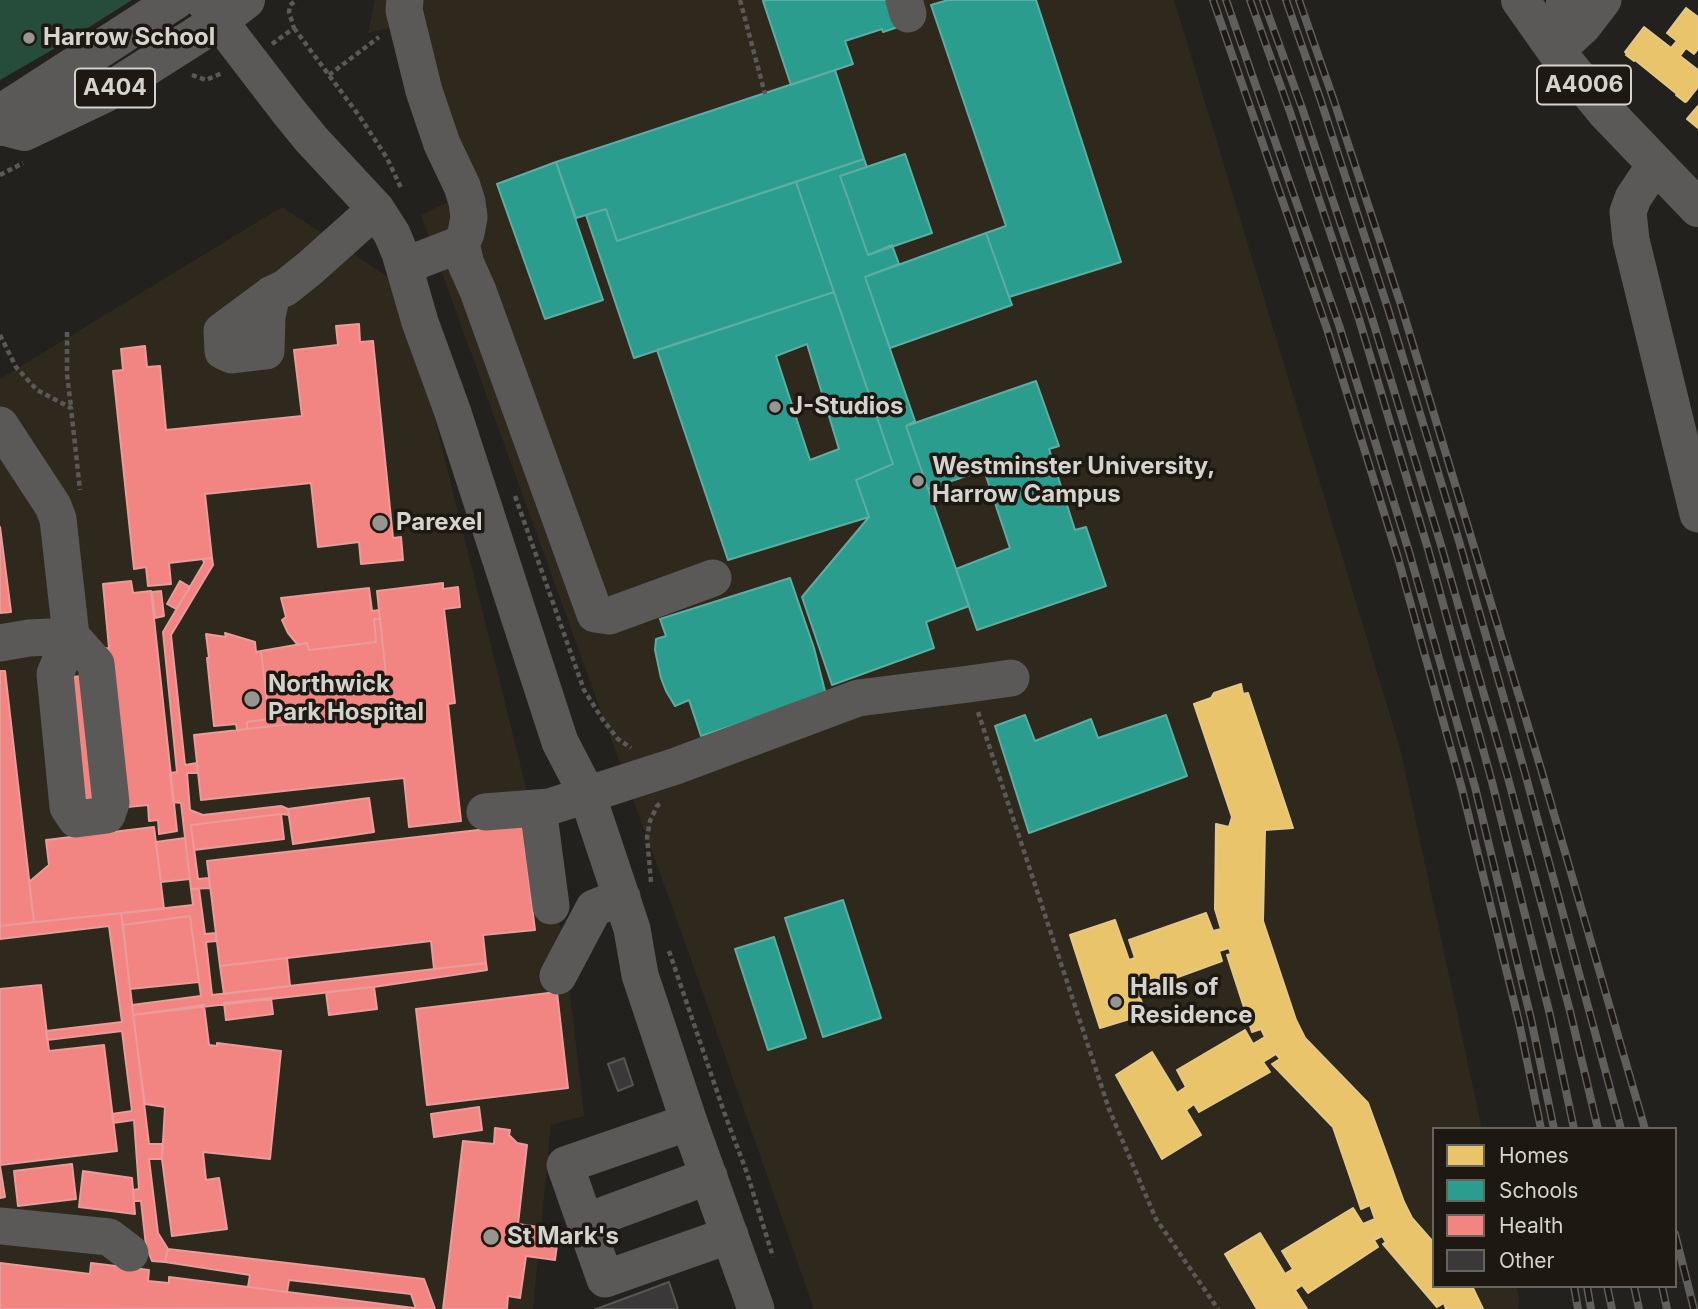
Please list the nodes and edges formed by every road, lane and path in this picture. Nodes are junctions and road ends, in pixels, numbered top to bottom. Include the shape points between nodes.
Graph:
1 (176, 0) edge
2 (287, 0) edge
3 (297, 0) edge
4 (740, 0) edge
5 (1520, 0) edge
6 (1565, 0) edge
7 (1604, 0) edge
8 (404, 5) edge
9 (223, 7) edge
10 (294, 28) dead end
11 (1556, 51) junction
12 (329, 75) junction
13 (765, 94) dead end
14 (1, 127) edge
15 (1655, 164) junction
16 (390, 201) junction
17 (1698, 208) edge
18 (461, 244) junction
19 (404, 266) junction
20 (272, 294) dead end
21 (67, 332) dead end
22 (0, 335) edge
23 (0, 350) edge
24 (8, 352) junction
25 (71, 408) junction
26 (0, 425) edge
27 (81, 492) dead end
28 (1698, 514) edge
29 (713, 578) dead end
30 (0, 643) edge
31 (1011, 677) dead end
32 (969, 684) junction
33 (587, 794) junction
34 (538, 808) junction
35 (485, 812) dead end
36 (622, 898) junction
37 (551, 906) dead end
38 (558, 976) dead end
39 (689, 1122) junction
40 (709, 1176) junction
41 (585, 1222) junction
42 (0, 1226) edge
43 (730, 1236) junction
44 (130, 1253) dead end
45 (756, 1309) edge
46 (1218, 1309) edge

1 - 14 main road, A404 via 12,106
2 - 3 path via 290,5
4 - 13 path
5 - 11 main road, A4006
6 - 11 street
7 - 11 street
8 - 12 path via 389,16 377,40
8 - 18 street via 424,91 467,202 469,217
9 - 14 main road, A404 via 106,93 24,132
9 - 16 street via 311,139
10 - 12 path
11 - 15 main road, A4006
12 - 16 path via 387,158
15 - 17 main road, A4006
15 - 28 street via 1628,212 1631,240
16 - 19 street via 393,234
16 - 20 street
18 - 19 street
18 - 29 street via 595,614 609,616
19 - 33 street via 559,742
21 - 25 path
22 - 24 path
23 - 24 path
24 - 25 path via 37,390
25 - 27 path
26 - 30 street via 58,519 71,636
31 - 32 street
32 - 33 street via 858,698
32 - 46 path via 1109,1109 1156,1219
33 - 34 street
33 - 36 street
34 - 35 street
34 - 37 street
36 - 38 street via 594,908
36 - 39 street via 640,975
39 - 40 street
39 - 41 street via 565,1165
40 - 41 street
40 - 43 street
41 - 43 street via 605,1279
42 - 44 street via 108,1237
43 - 45 street

